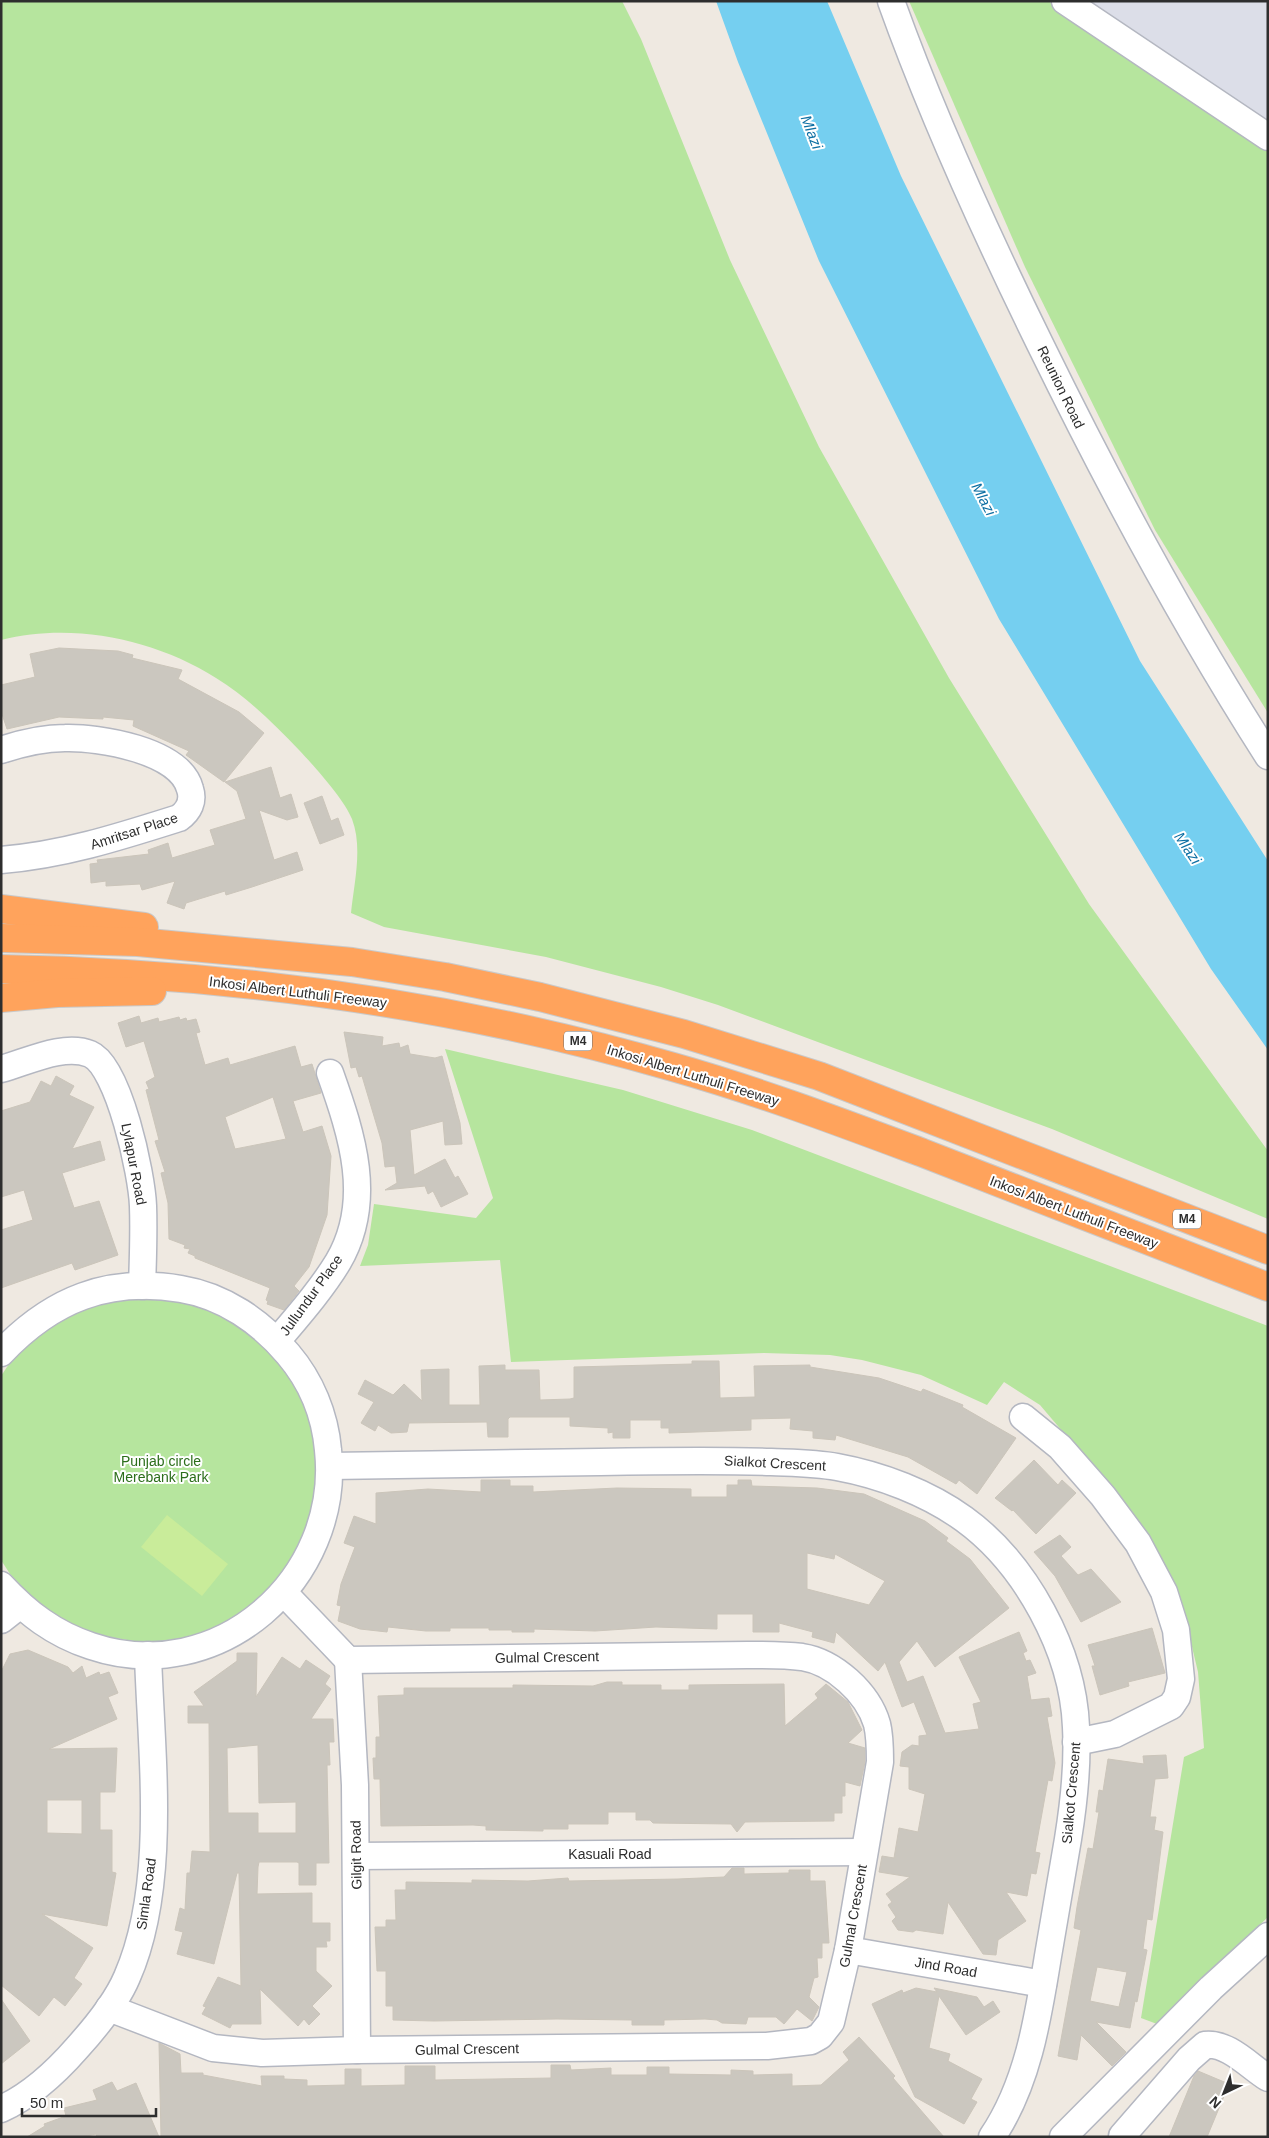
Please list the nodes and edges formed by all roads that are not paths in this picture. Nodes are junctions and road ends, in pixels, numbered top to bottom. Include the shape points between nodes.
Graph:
1 (891, 1) edge
2 (1065, 1) edge
3 (1268, 138) edge
4 (1, 750) edge
5 (1268, 756) edge
6 (1, 860) edge
7 (1, 909) edge
8 (1, 938) edge
9 (352, 962) junction
10 (1, 969) edge
11 (230, 982) junction
12 (1, 998) edge
13 (1, 1069) edge
14 (330, 1073) dead end
15 (1268, 1250) edge
16 (142, 1286) junction
17 (1268, 1287) edge
18 (278, 1341) junction
19 (4, 1343) edge
20 (1023, 1418) dead end
21 (330, 1466) junction
22 (1, 1585) edge
23 (284, 1593) junction
24 (11, 1613) edge
25 (148, 1655) junction
26 (348, 1660) junction
27 (1076, 1742) junction
28 (864, 1852) junction
29 (356, 1856) junction
30 (1268, 1936) edge
31 (848, 1950) junction
32 (1044, 1984) junction
33 (109, 2008) junction
34 (1190, 2009) junction
35 (1219, 2047) junction
36 (357, 2050) junction
37 (1268, 2078) edge
38 (1, 2110) edge
39 (1122, 2136) edge
40 (992, 2137) edge
41 (1063, 2137) edge

1 - 5 street, Reunion Road via 922,88 1078,422 1196,637
2 - 3 street
4 - 6 street, Amritsar Place via 38,740 64,738 114,743 141,750 171,765 186,779 192,797 187,811 179,818 68,851
7 - 9 highway via 191,933
8 - 9 highway, M4 via 138,942
9 - 15 highway, M4 via 540,997 684,1034 819,1076
10 - 11 highway, Inkosi Albert Luthuli Freeway / M4 via 84,970
11 - 12 highway via 155,991
11 - 17 highway, Inkosi Albert Luthuli Freeway / M4 via 391,1003 467,1017 558,1036 672,1066 827,1117
13 - 16 street, Lylapur Road via 71,1051 90,1054 105,1066 132,1136 143,1204
14 - 18 street, Jullundur Place via 355,1161 358,1191 355,1218 338,1262
16 - 18 street via 190,1291 223,1302 253,1320
16 - 19 street via 105,1289 81,1296 37,1319
18 - 21 street via 296,1364 317,1404 327,1439
20 - 27 street via 1060,1447 1138,1543 1164,1592 1176,1630 1181,1679 1178,1697 1171,1706 1115,1734
21 - 23 street via 323,1522 313,1548
21 - 27 street, Sialkot Crescent via 718,1460 820,1464 878,1478 916,1492 950,1509 977,1529 1014,1570 1040,1607 1057,1641 1068,1675
22 - 24 street
23 - 25 street via 264,1612 221,1639 198,1647
23 - 26 street
24 - 25 street via 42,1623 92,1647
25 - 33 street, Simla Road via 153,1797 149,1894 145,1919 127,1977
26 - 28 street, Gulmal Crescent via 747,1654 803,1658 820,1663 833,1669 851,1685 864,1699 876,1723 880,1762
26 - 29 street, Gilgit Road
27 - 32 street, Sialkot Crescent via 1071,1820
28 - 29 street, Kasuali Road
28 - 31 street, Gulmal Crescent
29 - 36 street, Gilgit Road
30 - 34 street
31 - 32 street, Jind Road
31 - 36 street, Gulmal Crescent via 831,2022 820,2036 811,2041 767,2046
32 - 40 street, Sialkot Crescent via 1023,2076
33 - 36 street, Gulmal Crescent via 213,2048 262,2053
33 - 38 street, Simla Road via 56,2070
34 - 35 street
34 - 41 street
35 - 37 street
35 - 39 street via 1211,2044 1198,2049

